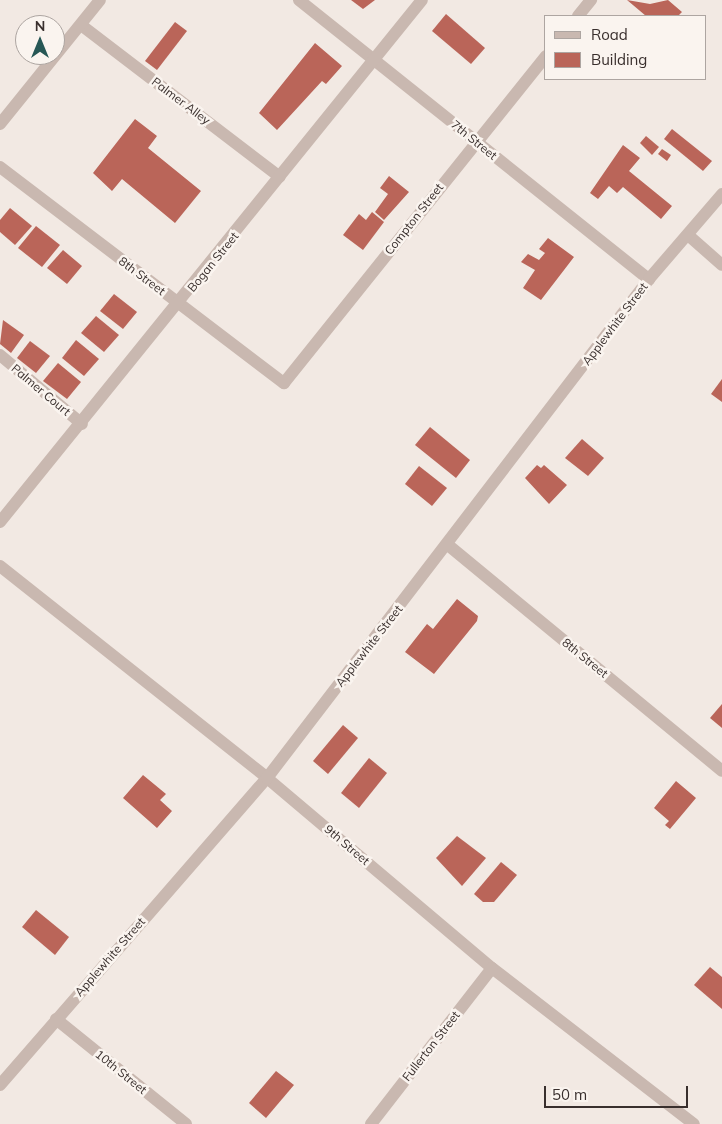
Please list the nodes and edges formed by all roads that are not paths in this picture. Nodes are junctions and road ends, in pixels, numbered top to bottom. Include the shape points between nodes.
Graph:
1 (100, 0) edge
2 (299, 0) edge
3 (422, 0) edge
4 (591, 0) edge
5 (579, 15) edge
6 (81, 25) junction
7 (544, 58) edge
8 (374, 60) junction
9 (0, 124) edge
10 (476, 141) junction
11 (0, 167) edge
12 (280, 177) junction
13 (722, 194) edge
14 (688, 235) junction
15 (722, 265) edge
16 (649, 279) junction
17 (179, 304) junction
18 (0, 355) edge
19 (284, 383) joint
20 (82, 424) junction
21 (0, 522) edge
22 (448, 544) junction
23 (0, 566) edge
24 (722, 771) edge
25 (267, 778) junction
26 (492, 968) junction
27 (56, 1019) junction
28 (0, 1085) edge
29 (186, 1124) edge
30 (371, 1124) edge
31 (694, 1124) edge

1 - 6 street
2 - 8 street, 7th Street
3 - 8 street, Bogan Street
4 - 5 street
6 - 9 street
6 - 12 street, Palmer Alley
7 - 10 street, Compton Street
8 - 10 street, 7th Street
8 - 12 street, Bogan Street
10 - 16 street, 7th Street
10 - 19 street, Compton Street
11 - 17 street, 8th Street
12 - 17 street, Bogan Street
13 - 14 street, Applewhite Street
14 - 15 street
14 - 16 street, Applewhite Street
16 - 22 street, Applewhite Street
17 - 19 street, 8th Street
17 - 20 street, Bogan Street
18 - 20 street, Palmer Court
20 - 21 street, Bogan Street
22 - 24 street, 8th Street
22 - 25 street, Applewhite Street
23 - 25 street, 9th Street
25 - 26 street, 9th Street
25 - 27 street, Applewhite Street
26 - 30 street, Fullerton Street
26 - 31 street, 9th Street
27 - 28 street, Applewhite Street
27 - 29 street, 10th Street

